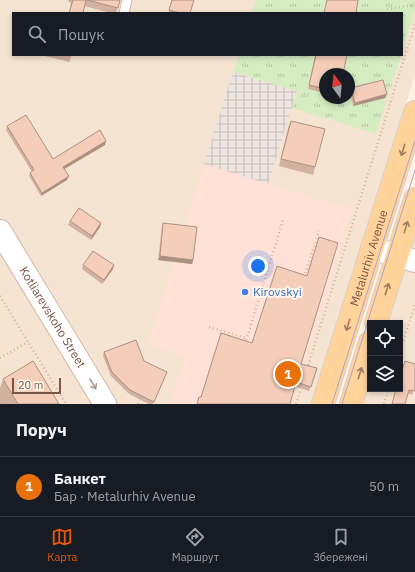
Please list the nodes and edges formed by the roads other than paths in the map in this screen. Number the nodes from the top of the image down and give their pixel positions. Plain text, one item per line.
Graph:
1 (127, 0) edge
2 (124, 12) edge
3 (415, 112) edge
4 (415, 199) edge
5 (0, 231) edge
6 (372, 248) junction
7 (406, 258) edge
8 (377, 320) edge
9 (367, 352) edge
10 (105, 404) edge
11 (323, 404) edge
12 (351, 404) edge

1 - 2 lane
3 -> 6 main road, Metalurhiv Avenue
7 -> 4 main road
5 -> 10 street, Kotliarevskoho Street
6 - 7 street
6 -> 11 main road, Metalurhiv Avenue
8 -> 7 main road
12 -> 9 main road

